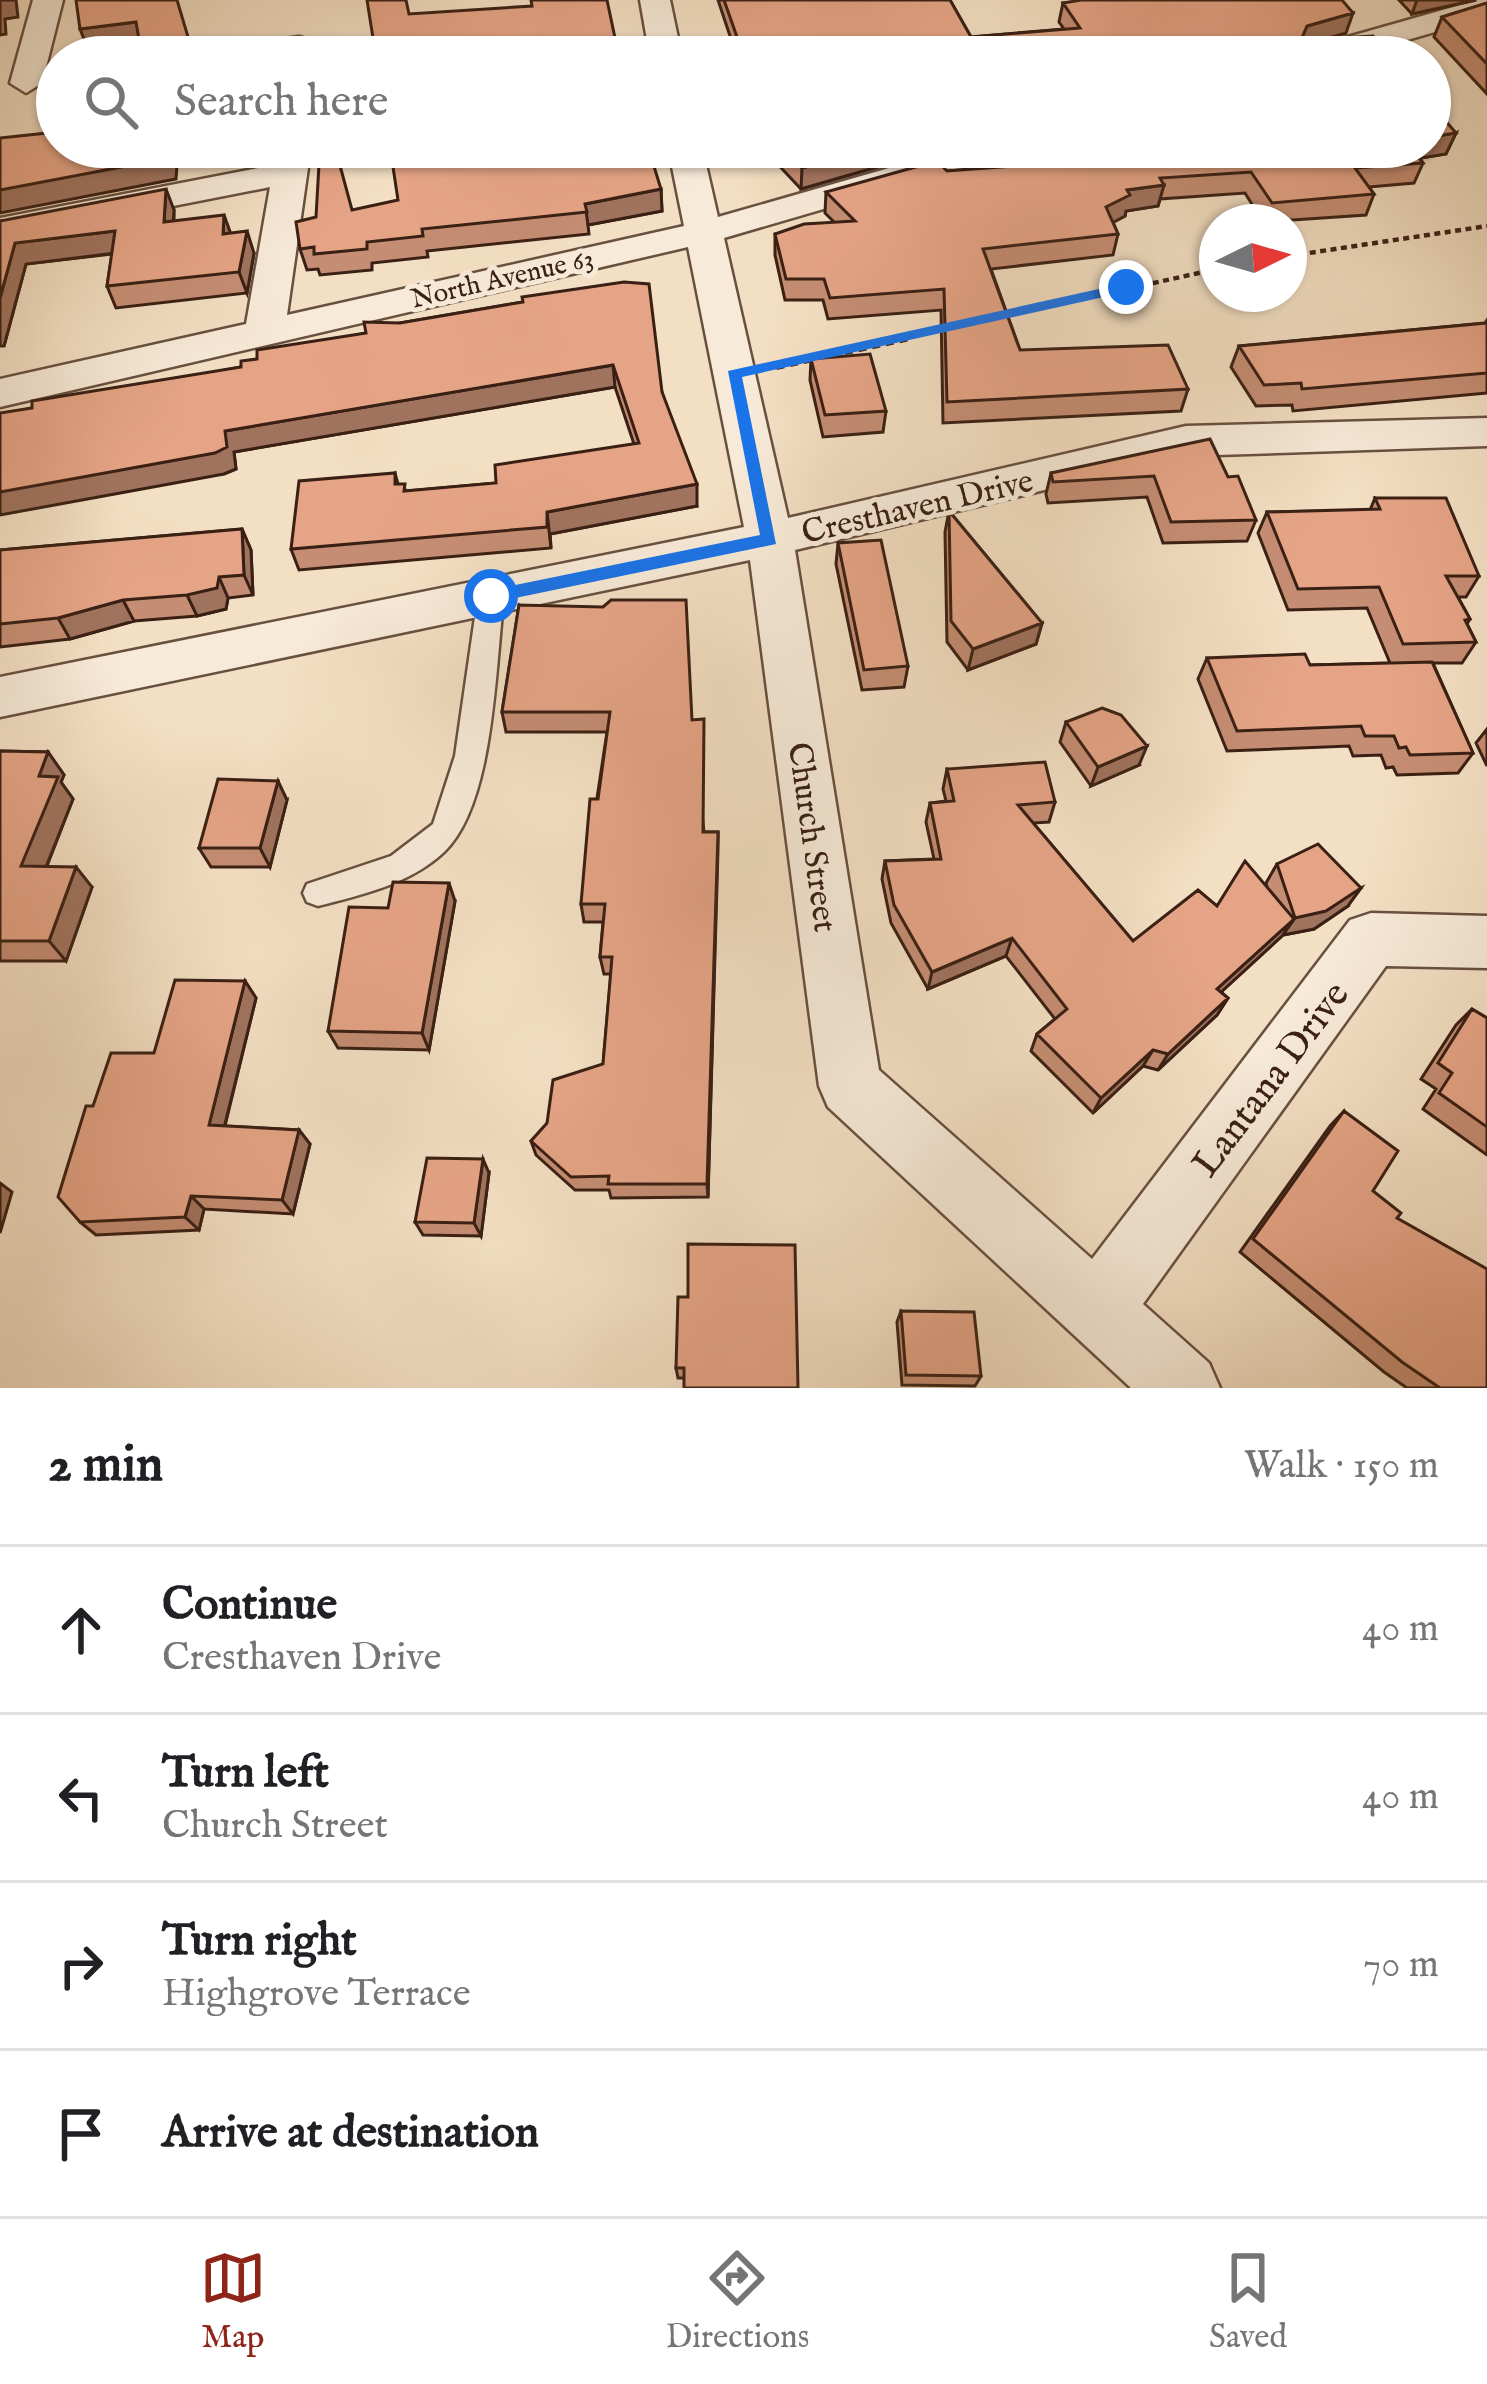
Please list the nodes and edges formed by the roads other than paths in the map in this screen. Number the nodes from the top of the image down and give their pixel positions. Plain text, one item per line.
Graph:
1 (48, 0) edge
2 (655, 0) edge
3 (1487, 7) edge
4 (39, 36) edge
5 (662, 36) edge
6 (1386, 36) edge
7 (36, 50) edge
8 (28, 83) edge
9 (259, 168) edge
10 (292, 168) edge
11 (689, 168) edge
12 (927, 168) edge
13 (0, 229) edge
14 (702, 233) junction
15 (265, 331) junction
16 (0, 393) edge
17 (1487, 432) edge
18 (770, 539) junction
19 (491, 596) junction
20 (0, 697) edge
21 (318, 893) dead end
22 (1487, 942) edge
23 (1097, 1309) junction
24 (1184, 1388) edge

1 - 4 street
2 - 5 street
3 - 6 street
7 - 8 street
9 - 13 street
10 - 15 street
11 - 14 street, Church Street
12 - 14 street, North Avenue 63
14 - 15 street, North Avenue 63
14 - 18 street, Church Street
15 - 16 street, North Avenue 63
17 - 18 street, Cresthaven Drive
18 - 19 street, Cresthaven Drive
18 - 23 street, Church Street
19 - 20 street, Cresthaven Drive
19 - 21 lane
22 - 23 street, Lantana Drive
23 - 24 street, Church Street

